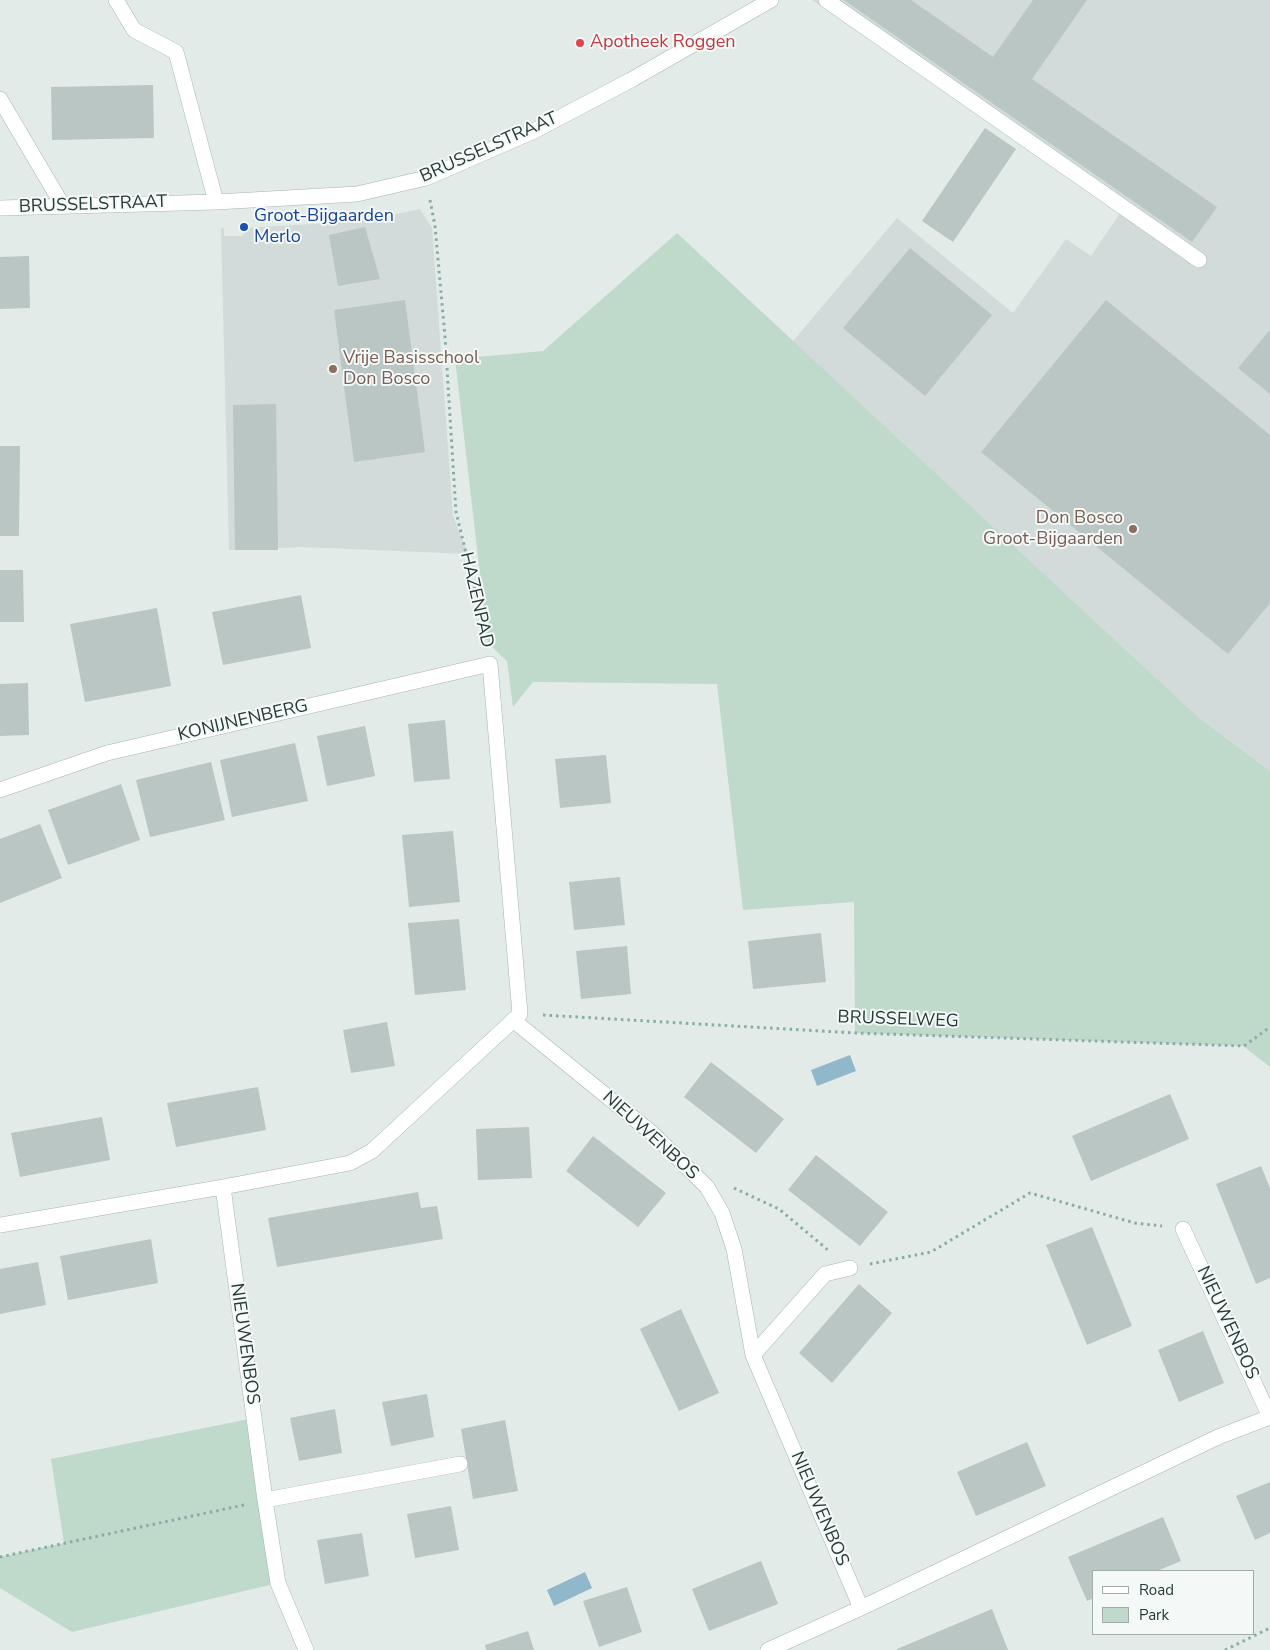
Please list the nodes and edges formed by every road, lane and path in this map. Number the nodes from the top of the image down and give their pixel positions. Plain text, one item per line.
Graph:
1 (116, 0) edge
2 (770, 0) edge
3 (826, 0) edge
4 (0, 99) edge
5 (426, 178) junction
6 (216, 202) junction
7 (63, 206) junction
8 (0, 208) edge
9 (1199, 260) dead end
10 (490, 664) junction
11 (0, 790) edge
12 (517, 1017) junction
13 (1270, 1027) edge
14 (223, 1187) junction
15 (707, 1187) junction
16 (0, 1225) edge
17 (1183, 1229) joint
18 (850, 1268) junction
19 (752, 1355) junction
20 (1270, 1417) edge
21 (460, 1464) dead end
22 (265, 1500) junction
23 (0, 1556) edge
24 (861, 1608) junction
25 (1270, 1628) edge
26 (306, 1650) edge
27 (768, 1650) edge
28 (1225, 1650) edge

1 - 6 street
2 - 5 street, BRUSSELSTRAAT
3 - 9 street
4 - 7 street
5 - 6 street, BRUSSELSTRAAT
5 - 10 path, HAZENPAD
6 - 7 street, BRUSSELSTRAAT
7 - 8 street, BRUSSELSTRAAT
10 - 11 street, KONIJNENBERG
10 - 12 street, HAZENPAD
12 - 13 path, BRUSSELWEG
12 - 14 street
12 - 15 street, NIEUWENBOS
14 - 16 street
14 - 22 street, NIEUWENBOS
15 - 18 path
15 - 19 street, NIEUWENBOS
17 - 18 path
17 - 20 street, NIEUWENBOS
18 - 19 street
19 - 24 street, NIEUWENBOS
20 - 24 street, NIEUWENBOS
21 - 22 street
22 - 23 path
22 - 26 street, NIEUWENBOS
24 - 27 street, NIEUWENBOS
25 - 28 path

